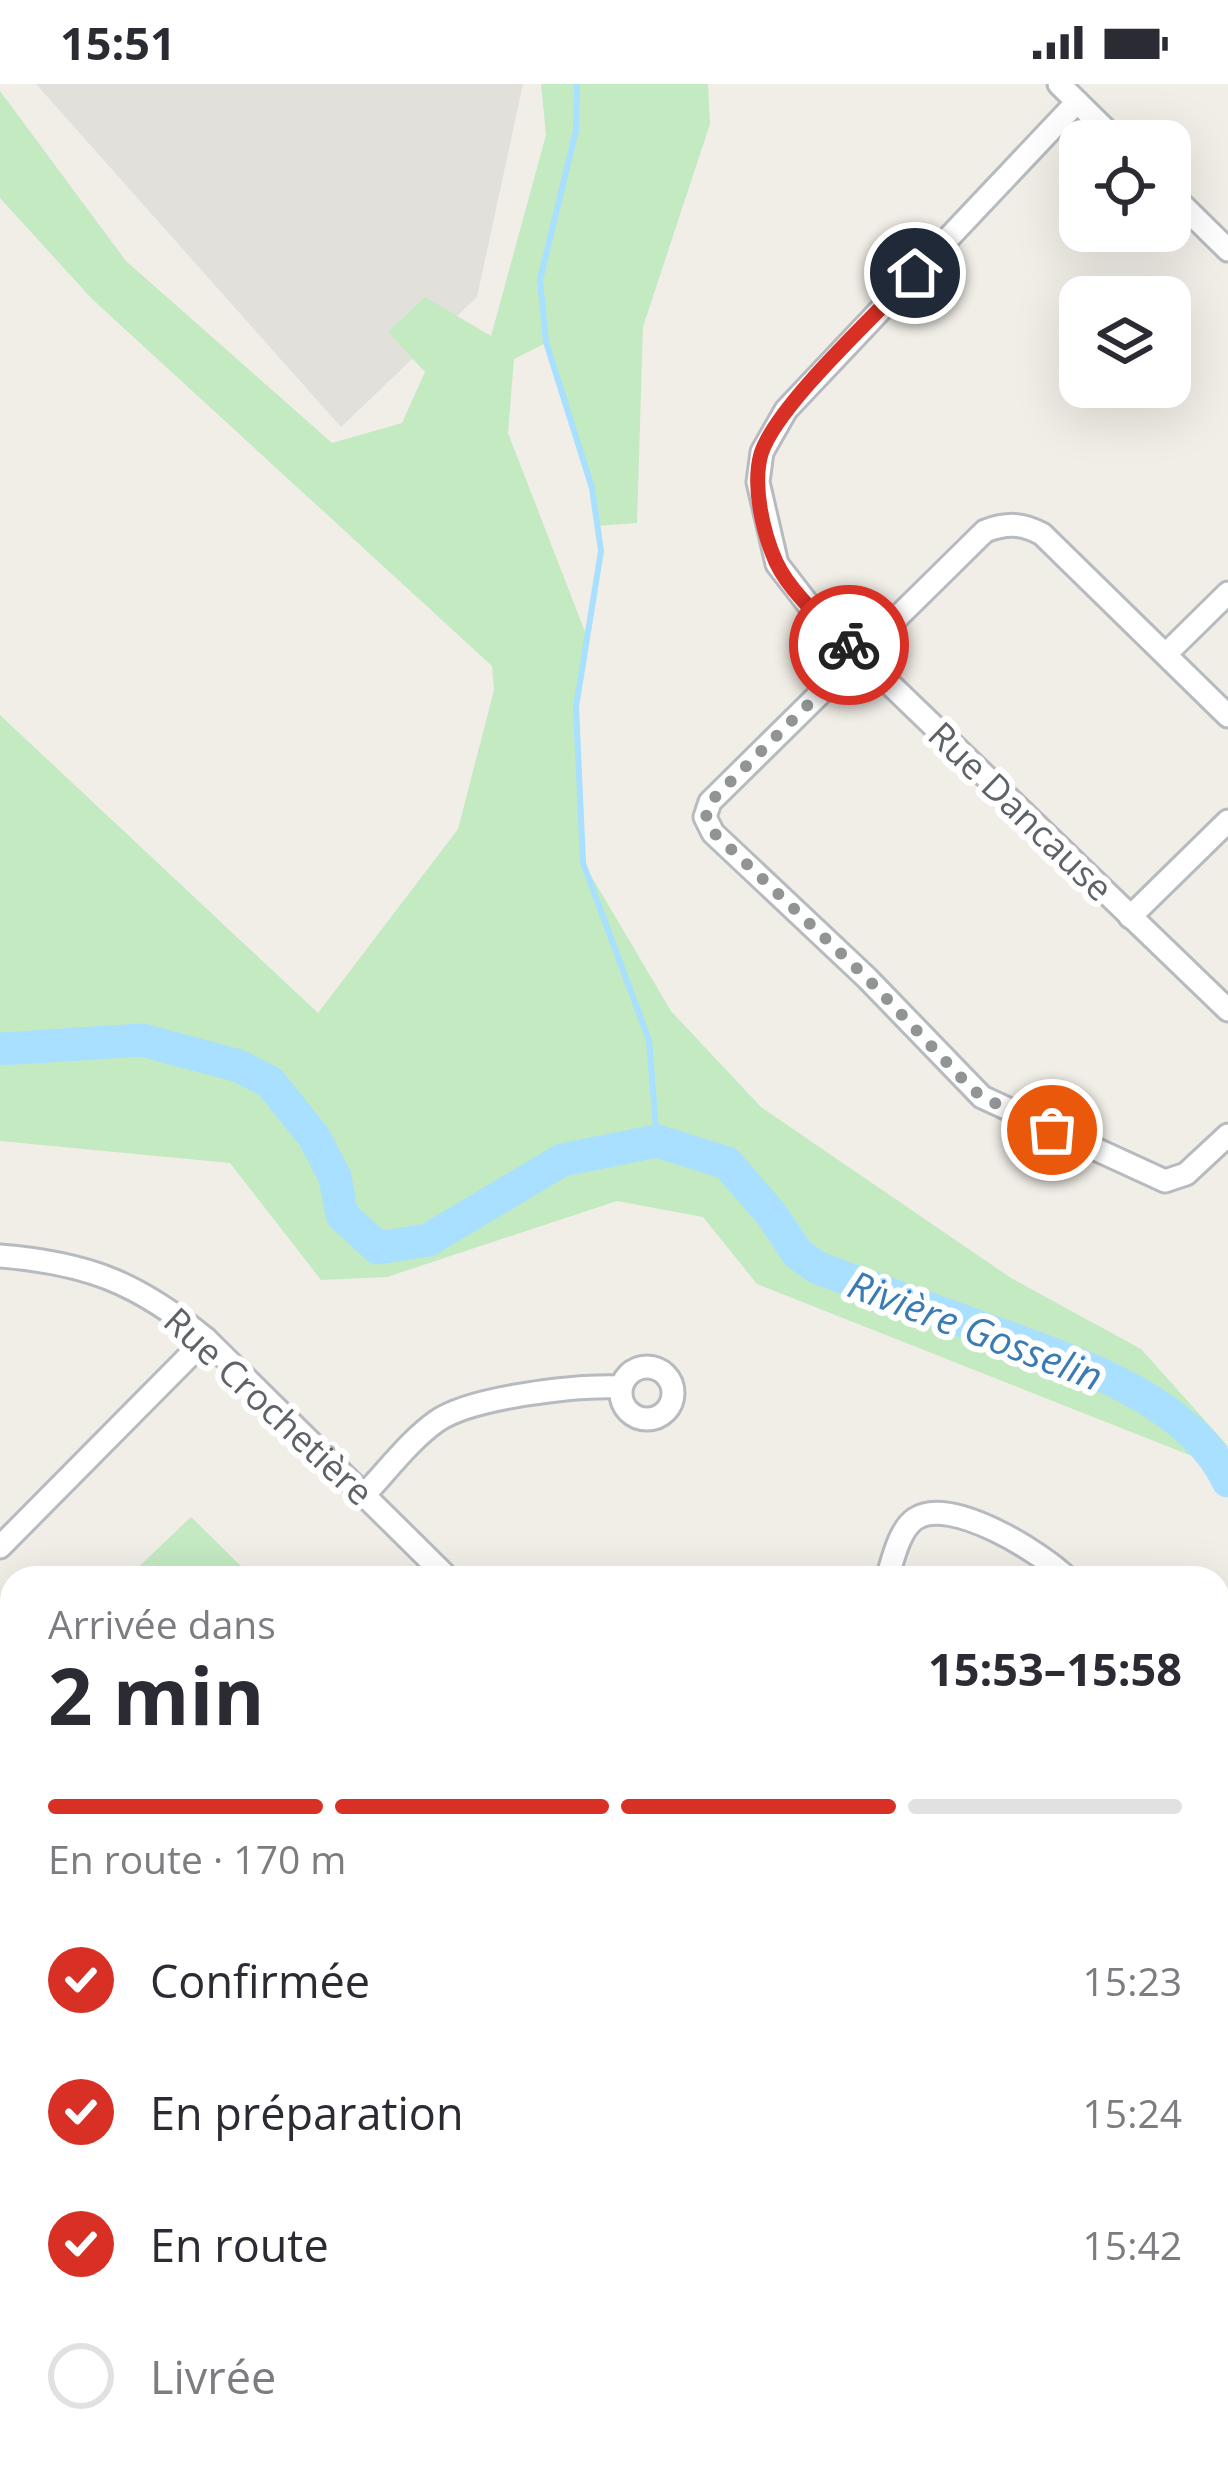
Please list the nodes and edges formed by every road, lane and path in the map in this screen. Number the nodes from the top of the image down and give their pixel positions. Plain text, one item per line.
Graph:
1 (1072, 91) edge
2 (1098, 120) edge
3 (1191, 213) edge
4 (1226, 244) edge
5 (1228, 593) edge
6 (859, 654) junction
7 (1166, 654) junction
8 (1228, 716) edge
9 (1228, 821) edge
10 (1130, 917) junction
11 (1228, 1010) edge
12 (1228, 1135) edge
13 (0, 1256) edge
14 (206, 1339) junction
15 (621, 1387) dead end
16 (364, 1495) junction
17 (0, 1547) edge
18 (436, 1566) edge
19 (891, 1566) edge
20 (1053, 1566) edge

1 - 2 street
1 - 6 street, Rue Dancause
3 - 4 street
5 - 7 street
6 - 7 street
6 - 10 street, Rue Dancause
6 - 12 street
7 - 8 street
9 - 10 street
10 - 11 street, Rue Dancause
13 - 14 street, Rue Crochetière
14 - 16 street, Rue Crochetière
14 - 17 street
15 - 16 street
16 - 18 street, Rue Crochetière
19 - 20 street

